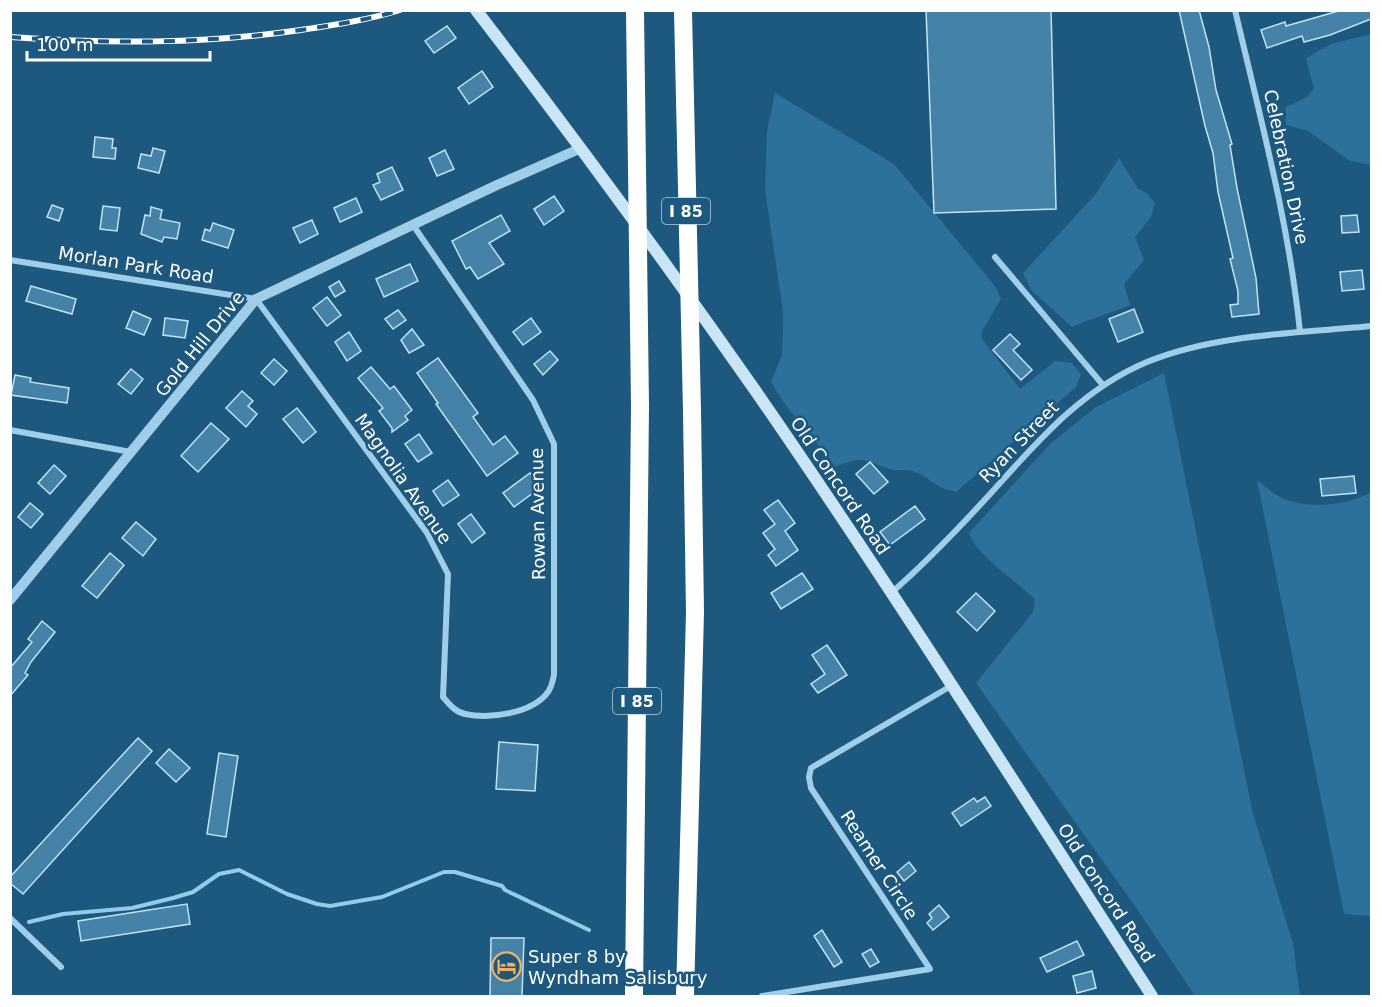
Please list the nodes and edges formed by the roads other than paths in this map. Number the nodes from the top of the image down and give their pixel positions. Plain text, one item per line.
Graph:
1 (476, 10) edge
2 (635, 10) edge
3 (683, 10) edge
4 (1235, 10) edge
5 (579, 149) junction
6 (412, 225) junction
7 (995, 256) dead end
8 (10, 260) edge
9 (256, 299) junction
10 (1371, 326) edge
11 (1300, 332) junction
12 (1103, 385) junction
13 (10, 430) edge
14 (133, 452) junction
15 (891, 593) junction
16 (10, 600) edge
17 (951, 686) junction
18 (446, 700) joint
19 (10, 918) edge
20 (61, 967) dead end
21 (634, 996) edge
22 (685, 996) edge
23 (762, 996) edge
24 (1152, 996) edge

1 - 5 main road, Old Concord Road
2 - 21 highway, I 85, bridge
3 - 22 highway, I 85, bridge
4 - 11 street, Celebration Drive
5 - 6 street, Gold Hill Drive
5 - 15 main road, Old Concord Road
6 - 9 street, Gold Hill Drive
6 - 18 street, Rowan Avenue
7 - 12 street
8 - 9 street, Morlan Park Road
9 - 14 street, Gold Hill Drive
9 - 18 street, Magnolia Avenue
10 - 11 street, Ryan Street
11 - 12 street, Ryan Street
12 - 15 street, Ryan Street
13 - 14 street
14 - 16 street, Gold Hill Drive
15 - 17 main road, Old Concord Road
17 - 23 street, Reamer Circle
17 - 24 main road, Old Concord Road
19 - 20 street

